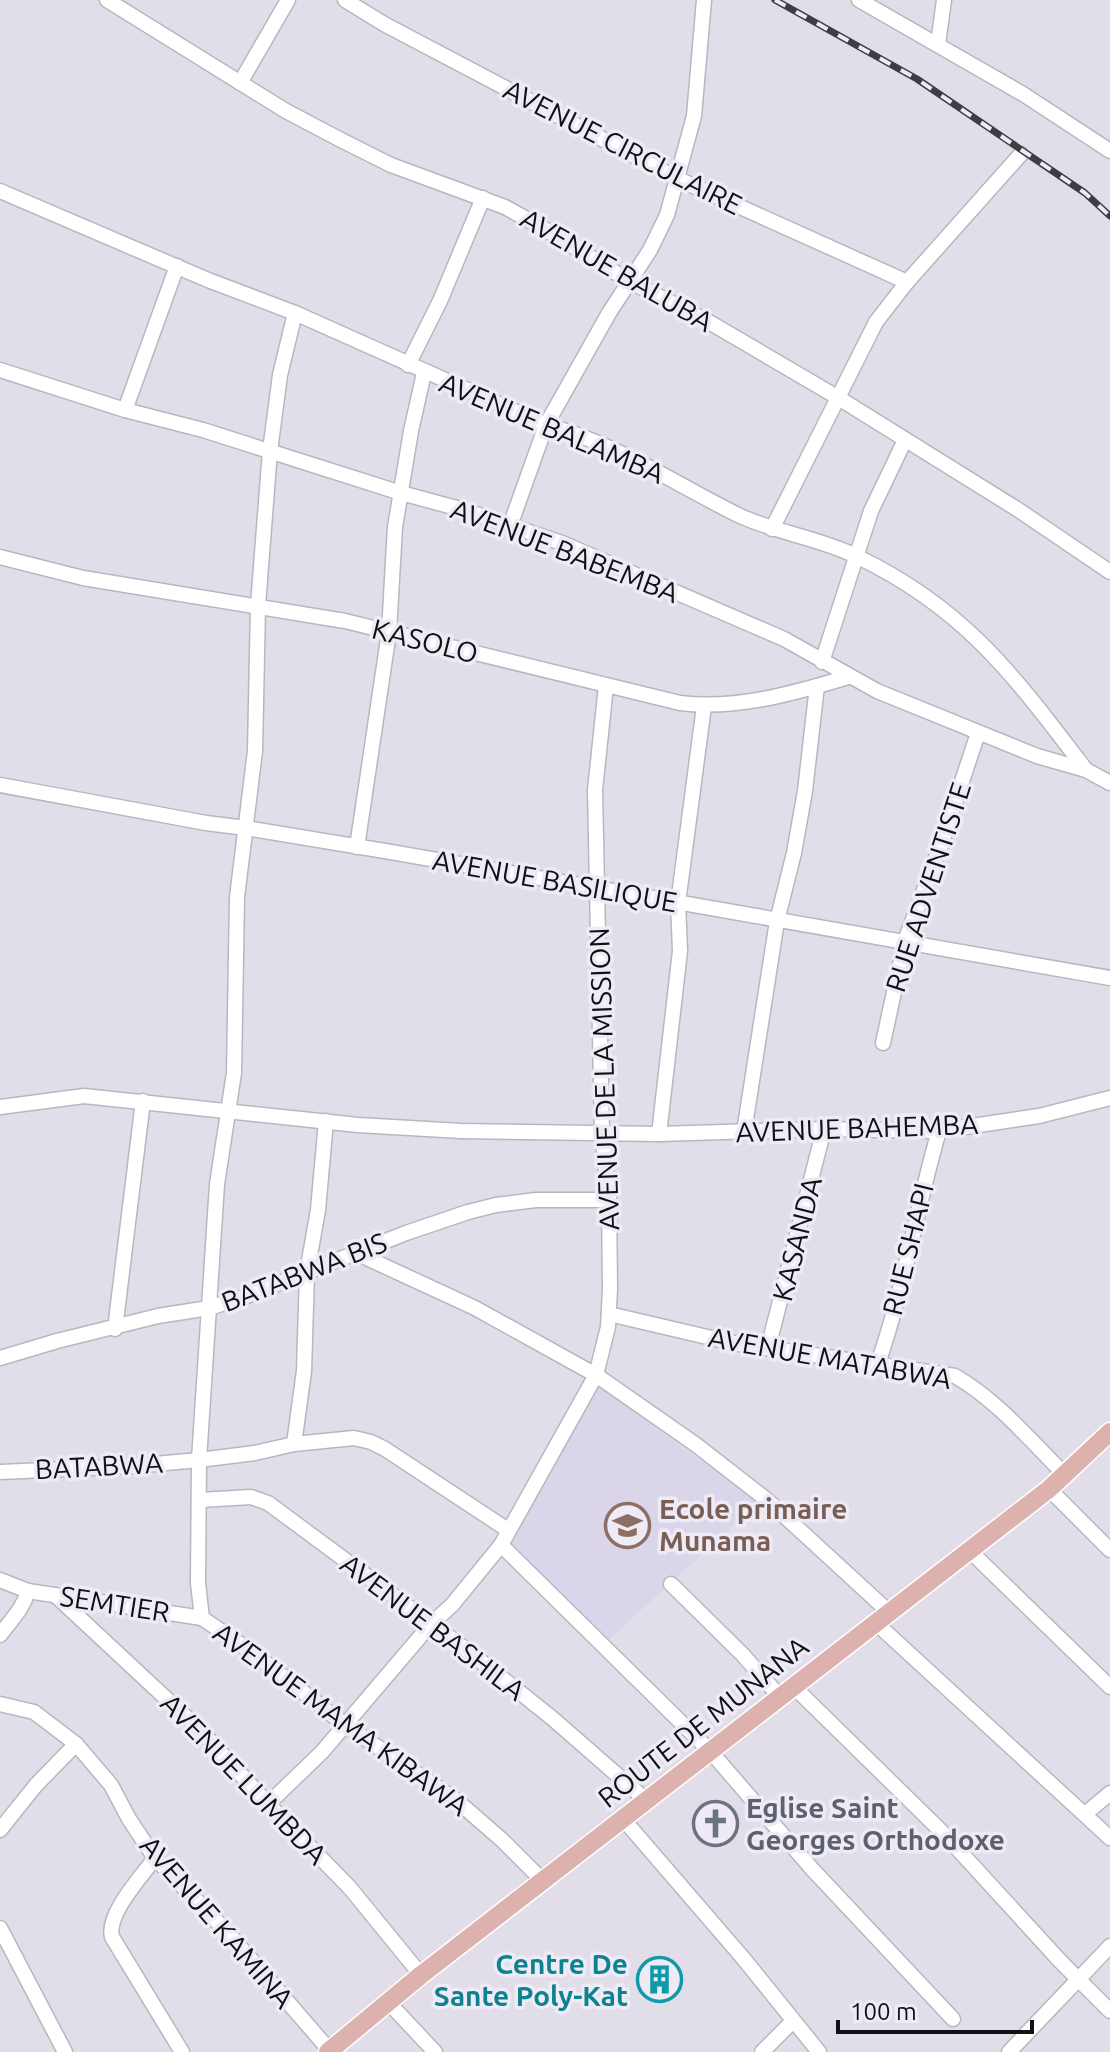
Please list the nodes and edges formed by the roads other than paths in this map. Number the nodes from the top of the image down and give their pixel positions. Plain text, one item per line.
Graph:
1 (107, 0) edge
2 (288, 0) edge
3 (345, 0) edge
4 (704, 0) edge
5 (859, 0) edge
6 (944, 0) edge
7 (938, 44) junction
8 (240, 83) junction
9 (1110, 151) edge
10 (1021, 154) dead end
11 (678, 179) junction
12 (0, 191) edge
13 (483, 198) junction
14 (177, 266) junction
15 (629, 281) junction
16 (907, 282) junction
17 (295, 313) junction
18 (408, 365) junction
19 (0, 370) edge
20 (424, 373) junction
21 (837, 397) junction
22 (125, 410) junction
23 (546, 425) junction
24 (905, 440) junction
25 (270, 451) junction
26 (401, 493) junction
27 (510, 526) junction
28 (772, 529) junction
29 (856, 556) junction
30 (0, 557) edge
31 (1110, 572) edge
32 (258, 605) junction
33 (389, 632) junction
34 (822, 662) junction
35 (848, 677) junction
36 (606, 686) junction
37 (817, 686) junction
38 (704, 706) junction
39 (978, 733) junction
40 (1086, 770) junction
41 (1110, 783) edge
42 (0, 785) edge
43 (246, 828) junction
44 (357, 847) junction
45 (596, 889) junction
46 (678, 903) junction
47 (777, 921) junction
48 (905, 941) junction
49 (1110, 978) edge
50 (883, 1043) dead end
51 (1110, 1098) edge
52 (143, 1101) junction
53 (0, 1107) edge
54 (229, 1113) junction
55 (326, 1121) junction
56 (824, 1129) junction
57 (939, 1131) junction
58 (602, 1132) junction
59 (744, 1132) junction
60 (659, 1134) junction
61 (609, 1200) junction
62 (356, 1253) junction
63 (307, 1272) junction
64 (209, 1308) junction
65 (609, 1314) junction
66 (115, 1329) junction
67 (768, 1348) junction
68 (0, 1358) edge
69 (877, 1366) junction
70 (596, 1375) junction
71 (1110, 1432) edge
72 (294, 1444) junction
73 (199, 1460) junction
74 (0, 1472) edge
75 (1065, 1475) junction
76 (1049, 1489) junction
77 (200, 1500) junction
78 (508, 1530) junction
79 (501, 1545) junction
80 (1110, 1550) edge
81 (970, 1551) junction
82 (0, 1580) edge
83 (671, 1584) dead end
84 (28, 1591) junction
85 (55, 1595) junction
86 (202, 1618) junction
87 (883, 1618) junction
88 (430, 1625) junction
89 (0, 1635) edge
90 (1110, 1687) edge
91 (786, 1691) junction
92 (0, 1704) edge
93 (345, 1725) junction
94 (76, 1744) junction
95 (711, 1752) junction
96 (1110, 1793) edge
97 (647, 1801) junction
98 (268, 1804) junction
99 (1085, 1814) junction
100 (624, 1820) junction
101 (0, 1830) edge
102 (1110, 1838) edge
103 (155, 1858) junction
104 (542, 1880) junction
105 (0, 1928) edge
106 (1110, 1946) edge
107 (421, 1975) junction
108 (1079, 1979) junction
109 (388, 2002) junction
110 (1110, 2011) edge
111 (953, 2019) dead end
112 (793, 2021) junction
113 (1019, 2048) edge
114 (65, 2052) edge
115 (182, 2052) edge
116 (329, 2052) edge
117 (435, 2052) edge
118 (762, 2052) edge
119 (819, 2052) edge

1 - 8 street, AVENUE BALUBA
2 - 8 street
3 - 11 street, AVENUE CIRCULAIRE
4 - 11 street
5 - 7 street
6 - 7 street
7 - 9 street
8 - 13 street, AVENUE BALUBA
10 - 16 street
11 - 15 street
11 - 16 street, AVENUE CIRCULAIRE
12 - 14 street, AVENUE BALAMBA
13 - 15 street, AVENUE BALUBA
13 - 18 street
14 - 17 street, AVENUE BALAMBA
14 - 22 street
15 - 21 street, AVENUE BALUBA
15 - 23 street
16 - 21 street
17 - 18 street, AVENUE BALAMBA
17 - 25 street, AVENUE MAMA KIBAWA
18 - 20 street, AVENUE BALAMBA
19 - 22 street, AVENUE BABEMBA
20 - 23 street, AVENUE BALAMBA
20 - 26 street
21 - 24 street, AVENUE BALUBA
21 - 28 street
22 - 25 street, AVENUE BABEMBA
23 - 27 street
23 - 28 street, AVENUE BALAMBA
24 - 29 street
24 - 31 street, AVENUE BALUBA
25 - 26 street, AVENUE BABEMBA
25 - 32 street, AVENUE MAMA KIBAWA
26 - 27 street, AVENUE BABEMBA
26 - 33 street
27 - 34 street, AVENUE BABEMBA
28 - 29 street, AVENUE BALAMBA
29 - 34 street
29 - 40 street, AVENUE BALAMBA
30 - 32 street, KASOLO
32 - 33 street, KASOLO
32 - 43 street, AVENUE MAMA KIBAWA
33 - 36 street, KASOLO
33 - 44 street
34 - 35 street, AVENUE BABEMBA
35 - 37 street, KASOLO
35 - 39 street, AVENUE BABEMBA
36 - 38 street, KASOLO
36 - 45 street, AVENUE DE LA MISSION
37 - 38 street, KASOLO
37 - 47 street
38 - 46 street
39 - 40 street, AVENUE BABEMBA
39 - 48 street, RUE ADVENTISTE
40 - 41 street, AVENUE BABEMBA
42 - 43 street, AVENUE BASILIQUE
43 - 44 street, AVENUE BASILIQUE
43 - 54 street, AVENUE MAMA KIBAWA
44 - 45 street, AVENUE BASILIQUE
45 - 46 street, AVENUE BASILIQUE
45 - 58 street, AVENUE DE LA MISSION
46 - 47 street, AVENUE BASILIQUE
46 - 60 street
47 - 48 street, AVENUE BASILIQUE
47 - 59 street
48 - 49 street, AVENUE BASILIQUE
48 - 50 street, RUE ADVENTISTE
51 - 57 street, AVENUE BAHEMBA
52 - 53 street, AVENUE BAHEMBA
52 - 54 street, AVENUE BAHEMBA
52 - 66 street
54 - 55 street, AVENUE BAHEMBA
54 - 64 street, AVENUE MAMA KIBAWA
55 - 58 street, AVENUE BAHEMBA
55 - 63 street
56 - 57 street, AVENUE BAHEMBA
56 - 59 street, AVENUE BAHEMBA
56 - 67 street, KASANDA
57 - 69 street, RUE SHAPI
58 - 60 street, AVENUE BAHEMBA
58 - 61 street, AVENUE DE LA MISSION
59 - 60 street, AVENUE BAHEMBA
61 - 62 street, BATABWA BIS
61 - 65 street, AVENUE DE LA MISSION
62 - 63 street, BATABWA BIS
62 - 70 street
63 - 64 street, BATABWA BIS
63 - 72 street
64 - 66 street, BATABWA BIS
64 - 73 street, AVENUE MAMA KIBAWA
65 - 67 street, AVENUE MATABWA
65 - 70 street, AVENUE DE LA MISSION
66 - 68 street, BATABWA BIS
67 - 69 street, AVENUE MATABWA
69 - 75 street, AVENUE MATABWA
70 - 78 street, AVENUE DE LA MISSION
70 - 87 street
71 - 75 main road, ROUTE DE MUNANA
72 - 73 street, BATABWA
72 - 78 street, BATABWA
73 - 74 street, BATABWA
73 - 77 street, AVENUE MAMA KIBAWA
75 - 76 main road, ROUTE DE MUNANA
76 - 80 street
76 - 81 main road, ROUTE DE MUNANA
77 - 86 street, AVENUE MAMA KIBAWA
77 - 88 street, AVENUE BASHILA
78 - 79 street
79 - 88 street
79 - 95 street
81 - 87 main road, ROUTE DE MUNANA
81 - 90 street
82 - 84 street, SEMTIER
83 - 91 street
84 - 85 street, SEMTIER
84 - 89 street, SEMTIER
85 - 86 street, SEMTIER
85 - 98 street, AVENUE LUMBDA
86 - 93 street, AVENUE MAMA KIBAWA
87 - 91 main road, ROUTE DE MUNANA
87 - 99 street
88 - 93 street
88 - 97 street, AVENUE BASHILA
91 - 95 main road, ROUTE DE MUNANA
91 - 108 street
92 - 94 street, AVENUE KAMINA
93 - 98 street
93 - 104 street, AVENUE MAMA KIBAWA
94 - 101 street
94 - 103 street, AVENUE KAMINA
95 - 97 main road, ROUTE DE MUNANA
95 - 111 street
96 - 99 street
97 - 100 main road, ROUTE DE MUNANA
98 - 107 street, AVENUE LUMBDA
99 - 102 street
100 - 104 main road, ROUTE DE MUNANA
100 - 112 street
103 - 115 street
103 - 116 street, AVENUE KAMINA
104 - 107 main road, ROUTE DE MUNANA
105 - 114 street
106 - 108 street
107 - 109 main road, ROUTE DE MUNANA
108 - 110 street
108 - 113 street
109 - 116 main road, ROUTE DE MUNANA
109 - 117 street
112 - 118 street
112 - 119 street

